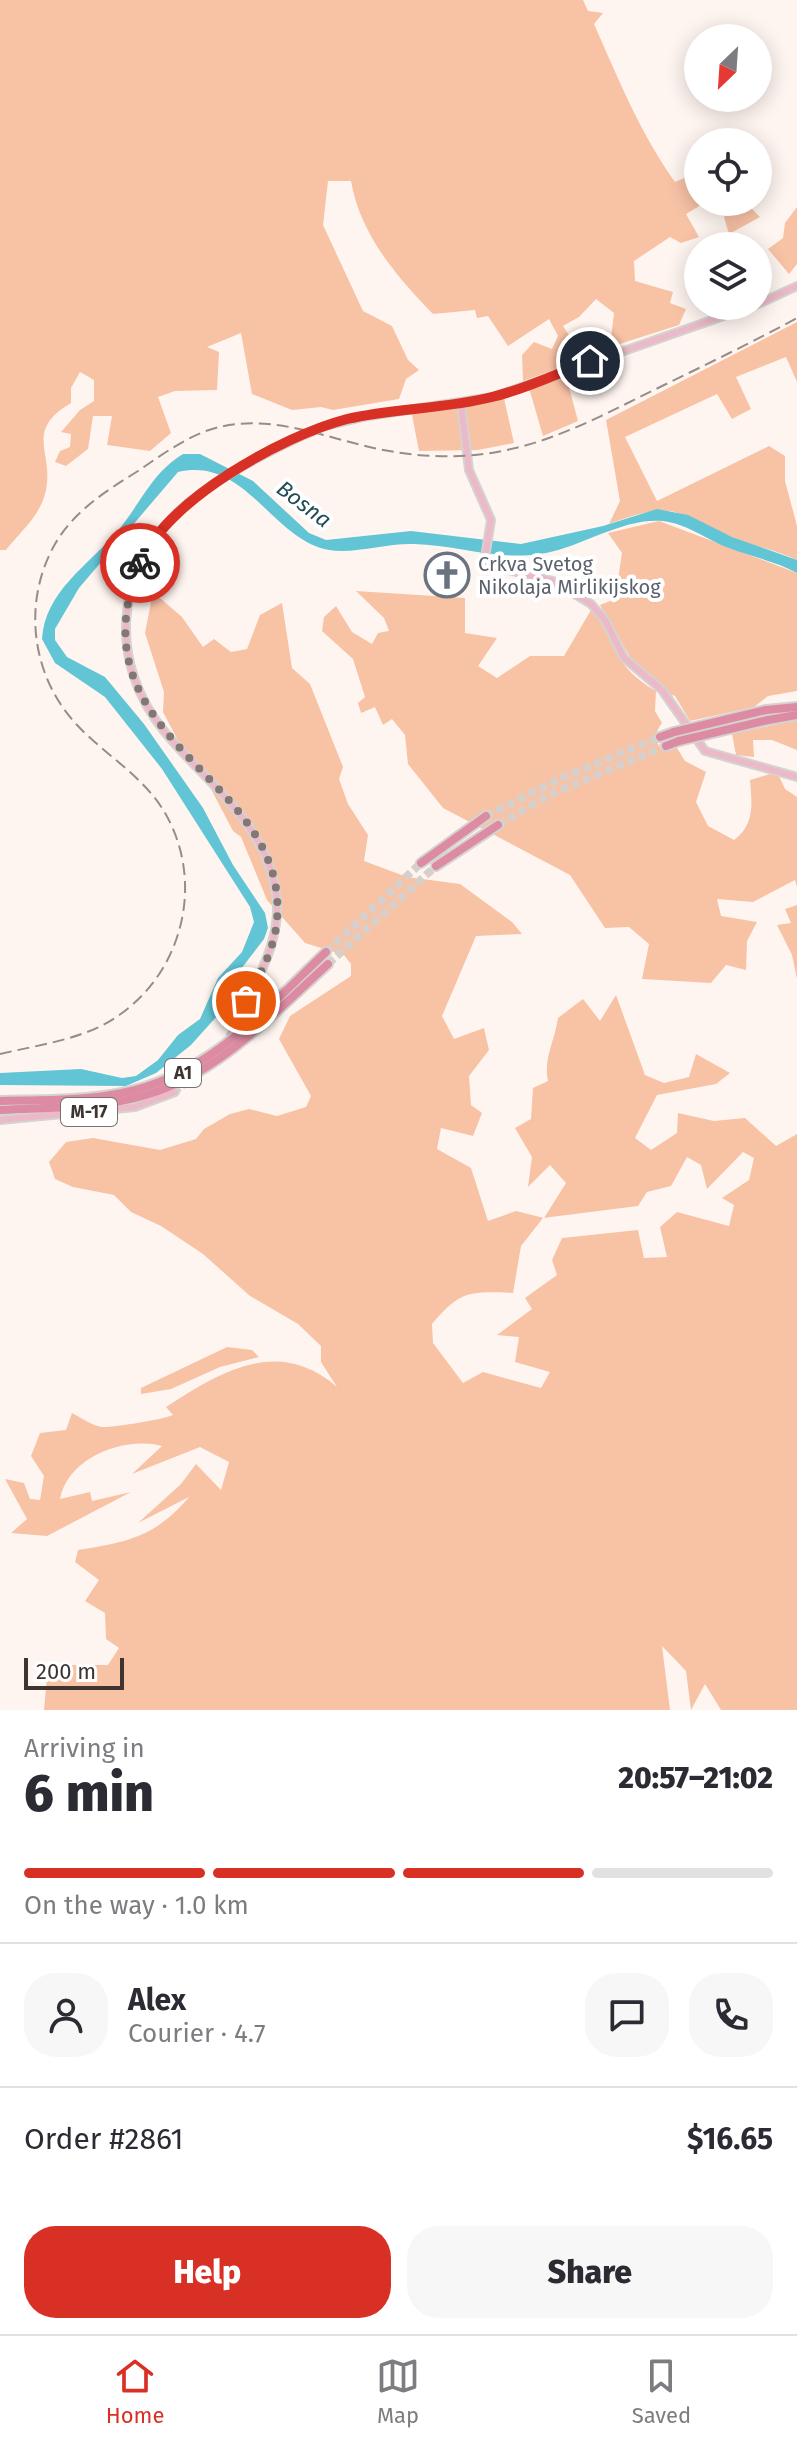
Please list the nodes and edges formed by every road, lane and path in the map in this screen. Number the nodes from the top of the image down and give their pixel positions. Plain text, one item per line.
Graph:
1 (797, 286) edge
2 (772, 298) edge
3 (712, 320) edge
4 (461, 404) junction
5 (797, 707) edge
6 (767, 715) junction
7 (797, 715) edge
8 (677, 736) junction
9 (660, 737) tunnel mouth
10 (666, 746) tunnel mouth
11 (797, 777) edge
12 (486, 816) tunnel mouth
13 (498, 825) tunnel mouth
14 (421, 863) tunnel mouth
15 (436, 866) tunnel mouth
16 (326, 952) tunnel mouth
17 (328, 964) tunnel mouth
18 (236, 1024) tunnel mouth
19 (175, 1092) tunnel mouth
20 (0, 1101) edge
21 (0, 1110) edge
22 (0, 1120) edge

1 - 2 main road
3 - 4 main road
4 - 11 main road
4 - 18 main road, bridge
5 - 6 highway
6 - 7 highway
6 - 8 highway, bridge
8 - 9 highway
8 - 10 highway
12 - 14 highway
13 - 15 highway
16 - 20 highway, A1
17 - 21 highway, A1
19 - 22 main road, M-17

